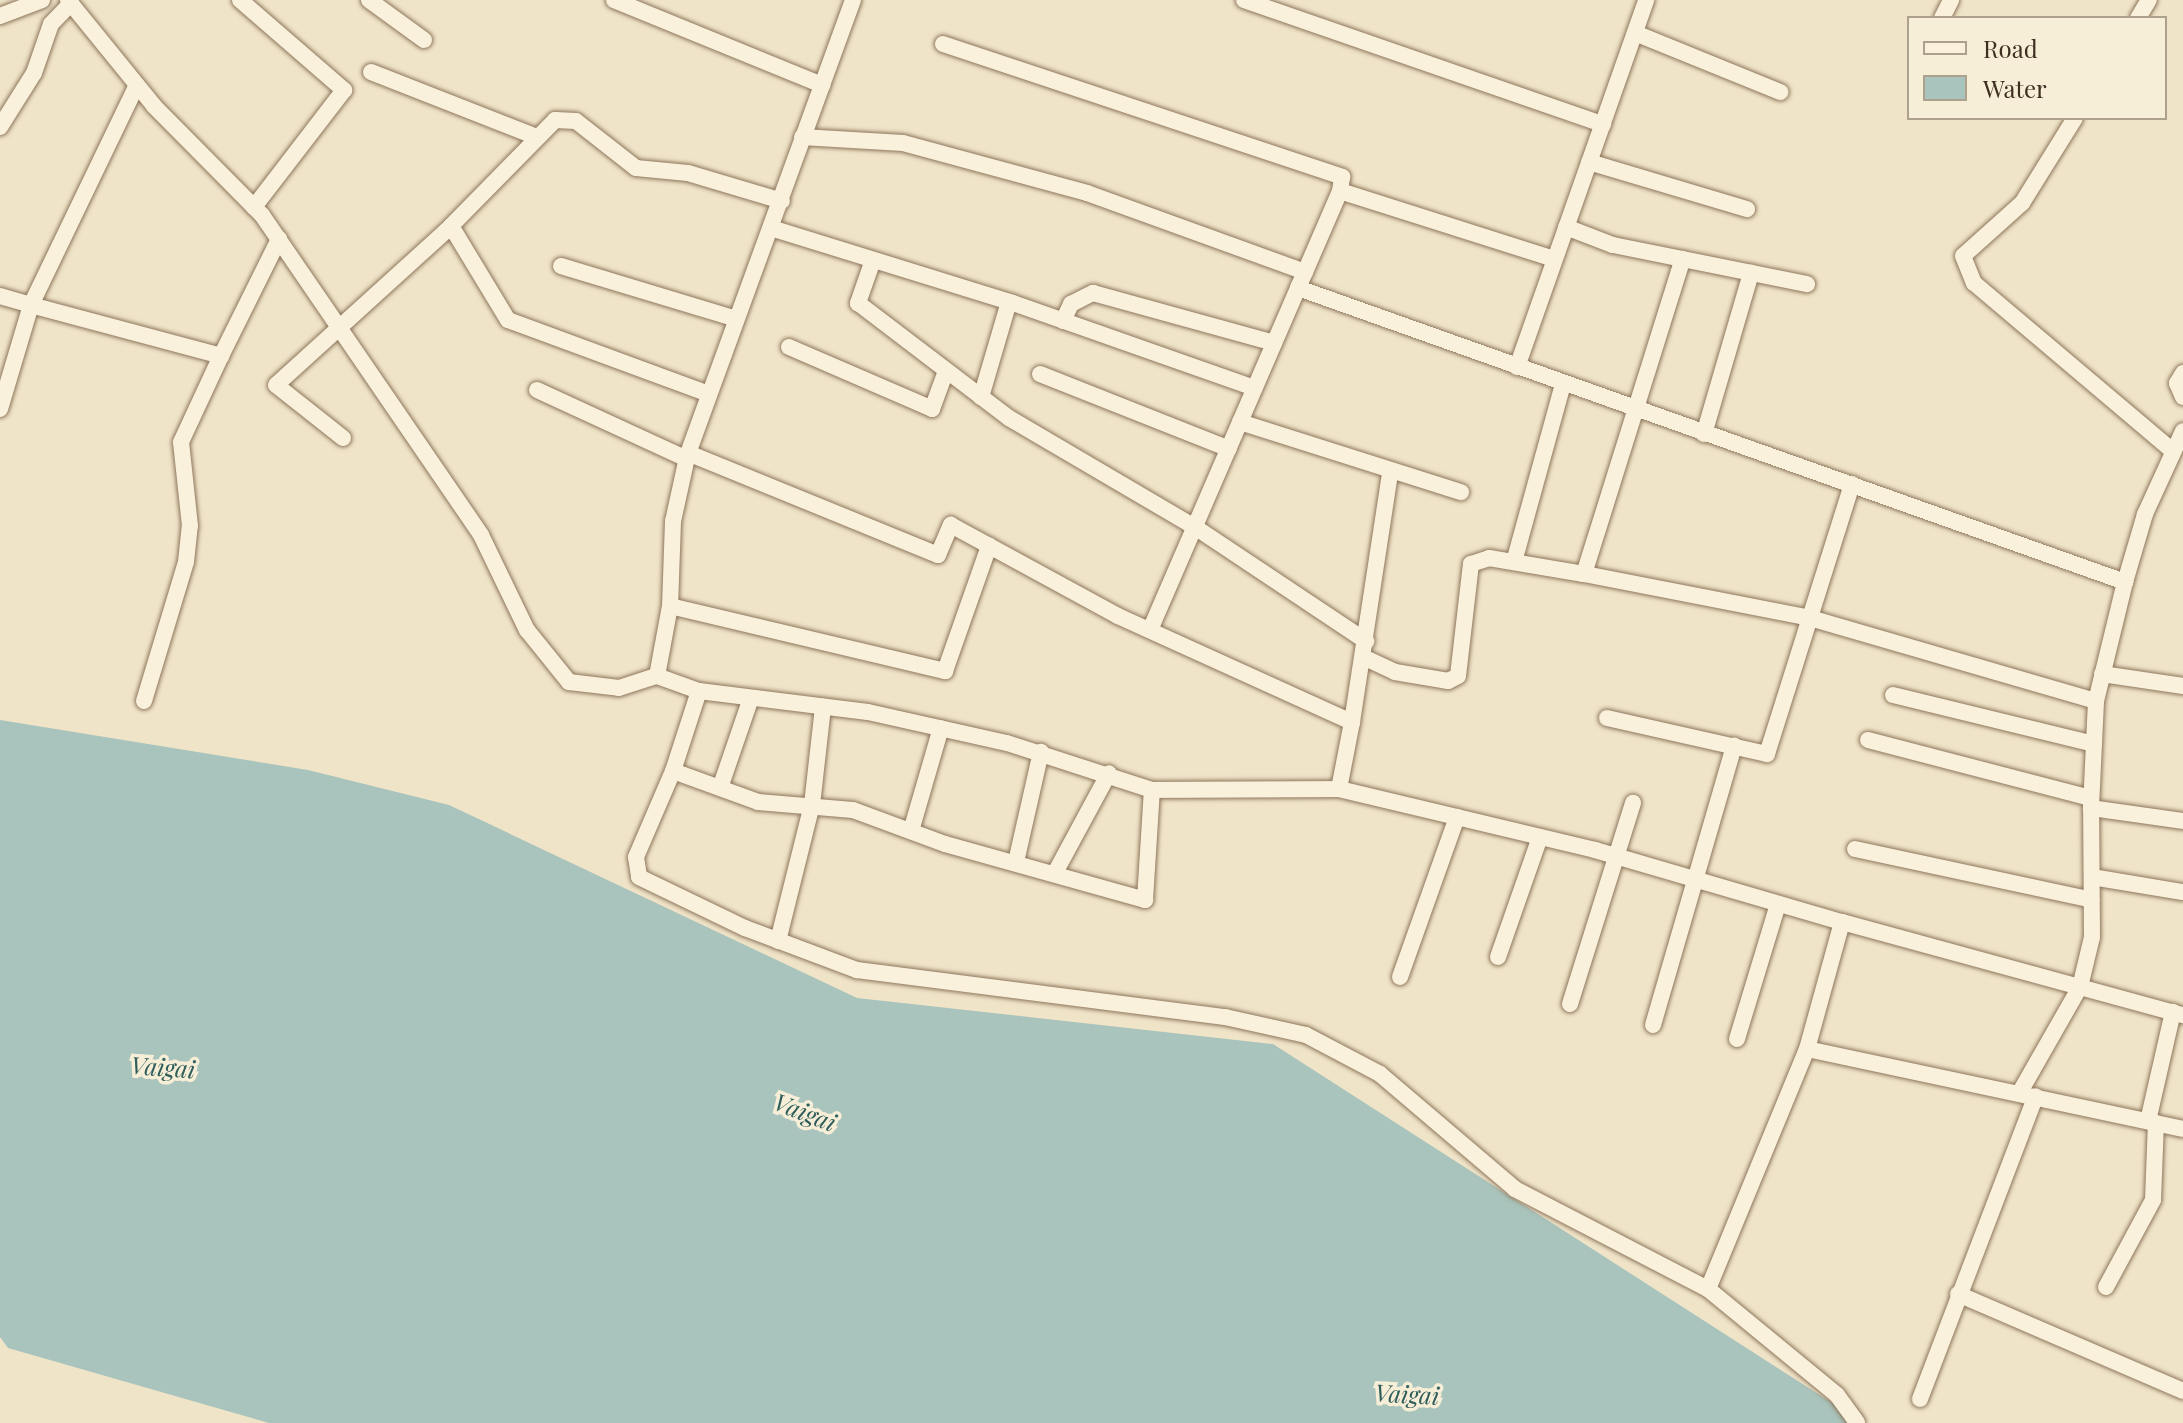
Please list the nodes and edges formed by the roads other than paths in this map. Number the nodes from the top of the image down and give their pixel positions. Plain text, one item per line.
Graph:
1 (42, 0) edge
2 (240, 0) edge
3 (369, 0) edge
4 (614, 0) edge
5 (1244, 0) edge
6 (1646, 0) edge
7 (849, 1) edge
8 (70, 2) edge
9 (0, 16) edge
10 (1635, 33) junction
11 (424, 40) dead end
12 (943, 44) dead end
13 (371, 72) dead end
14 (137, 85) junction
15 (822, 85) junction
16 (1780, 92) dead end
17 (2074, 120) edge
18 (1603, 124) junction
19 (0, 127) edge
20 (537, 137) junction
21 (802, 137) junction
22 (1589, 162) junction
23 (1340, 191) junction
24 (782, 201) junction
25 (254, 207) junction
26 (1747, 209) dead end
27 (451, 226) junction
28 (1566, 227) junction
29 (771, 228) junction
30 (279, 239) junction
31 (1555, 259) junction
32 (1683, 259) junction
33 (873, 260) junction
34 (561, 266) dead end
35 (1751, 273) junction
36 (1301, 280) junction
37 (1807, 284) dead end
38 (0, 296) edge
39 (1009, 302) junction
40 (31, 305) junction
41 (736, 319) junction
42 (1063, 321) junction
43 (340, 326) junction
44 (1274, 343) junction
45 (789, 347) dead end
46 (221, 356) junction
47 (1517, 367) junction
48 (946, 371) junction
49 (2183, 373) edge
50 (1040, 374) dead end
51 (1563, 384) junction
52 (1255, 388) junction
53 (537, 390) dead end
54 (709, 394) junction
55 (981, 397) junction
56 (2183, 397) edge
57 (1632, 408) junction
58 (0, 409) edge
59 (1240, 422) junction
60 (2183, 431) edge
61 (1704, 434) junction
62 (343, 438) dead end
63 (1229, 449) junction
64 (2173, 451) junction
65 (688, 456) junction
66 (1390, 473) junction
67 (1852, 484) junction
68 (1461, 492) dead end
69 (1195, 527) junction
70 (989, 546) junction
71 (1514, 562) junction
72 (1584, 574) junction
73 (2125, 582) junction
74 (670, 606) junction
75 (1810, 618) junction
76 (1150, 630) junction
77 (1364, 649) junction
78 (2102, 674) junction
79 (657, 676) junction
80 (2183, 686) edge
81 (699, 691) junction
82 (1893, 695) dead end
83 (751, 698) junction
84 (144, 701) dead end
85 (2096, 701) junction
86 (823, 707) junction
87 (1607, 718) dead end
88 (1352, 722) junction
89 (941, 728) junction
90 (1868, 740) dead end
91 (2094, 744) junction
92 (1734, 746) junction
93 (1041, 752) junction
94 (673, 771) junction
95 (1109, 773) junction
96 (720, 788) junction
97 (1339, 789) junction
98 (1152, 790) junction
99 (1633, 803) dead end
100 (2091, 803) junction
101 (812, 805) junction
102 (1457, 817) junction
103 (2183, 821) edge
104 (911, 831) junction
105 (1540, 837) junction
106 (1855, 849) dead end
107 (1616, 857) junction
108 (1016, 862) junction
109 (1056, 871) junction
110 (2092, 877) junction
111 (1696, 880) junction
112 (2183, 892) edge
113 (2092, 900) junction
114 (1778, 904) junction
115 (1842, 922) junction
116 (778, 941) junction
117 (1498, 957) dead end
118 (1400, 977) dead end
119 (2080, 987) junction
120 (1570, 1004) dead end
121 (2178, 1014) edge
122 (1653, 1025) dead end
123 (1737, 1039) dead end
124 (1807, 1049) junction
125 (2028, 1094) junction
126 (2152, 1122) junction
127 (2183, 1129) edge
128 (2106, 1287) dead end
129 (1708, 1289) junction
130 (1958, 1294) junction
131 (2183, 1391) edge
132 (1920, 1399) dead end
133 (1857, 1423) edge

1 - 9 street
2 - 25 street
3 - 11 street
4 - 15 street
5 - 18 street
6 - 10 street
7 - 15 street
8 - 14 street
8 - 19 street
10 - 16 street
10 - 18 street
12 - 23 street
13 - 20 street
14 - 25 street
14 - 40 street
15 - 21 street
17 - 64 street
18 - 22 street
20 - 24 street
20 - 27 street
21 - 24 street
21 - 36 street
22 - 26 street
22 - 28 street
23 - 31 street
23 - 36 street
24 - 29 street
25 - 30 street
27 - 43 street
27 - 54 street
28 - 31 street
28 - 32 street
29 - 33 street
29 - 41 street
30 - 43 street
30 - 46 street
31 - 47 street
32 - 35 street
32 - 57 street
33 - 39 street
33 - 48 street
34 - 41 street
35 - 37 street
35 - 61 street
36 - 44 street
36 - 47 street
38 - 40 street
39 - 42 street
39 - 55 street
40 - 46 street
40 - 58 street
41 - 54 street
42 - 44 street
42 - 52 street
43 - 62 street
43 - 79 street
44 - 52 street
45 - 48 street
46 - 84 street
47 - 51 street
48 - 55 street
49 - 56 street
50 - 63 street
51 - 57 street
51 - 71 street
52 - 59 street
53 - 65 street
54 - 65 street
55 - 69 street
57 - 61 street
57 - 72 street
59 - 63 street
59 - 66 street
60 - 64 street
61 - 67 street
63 - 69 street
64 - 73 street
65 - 70 street
65 - 74 street
66 - 68 street
66 - 77 street
67 - 73 street
67 - 75 street
69 - 76 street
69 - 77 street
70 - 74 street
70 - 76 street
71 - 72 street
71 - 77 street
72 - 75 street
73 - 78 street
74 - 79 street
75 - 85 street
75 - 92 street
76 - 88 street
77 - 88 street
78 - 80 street
78 - 85 street
79 - 81 street
81 - 83 street
81 - 94 street
82 - 91 street
83 - 86 street
83 - 96 street
85 - 91 street
86 - 89 street
86 - 101 street
87 - 92 street
88 - 97 street
89 - 93 street
89 - 104 street
90 - 100 street
91 - 100 street
92 - 111 street
93 - 95 street
93 - 108 street
94 - 96 street
94 - 116 street
95 - 98 street
95 - 109 street
96 - 101 street
97 - 98 street
97 - 102 street
98 - 109 street
99 - 107 street
100 - 103 street
100 - 110 street
101 - 104 street
101 - 116 street
102 - 105 street
102 - 118 street
104 - 108 street
105 - 107 street
105 - 117 street
106 - 113 street
107 - 111 street
107 - 120 street
108 - 109 street
110 - 112 street
110 - 113 street
111 - 114 street
111 - 122 street
113 - 119 street
114 - 115 street
114 - 123 street
115 - 119 street
115 - 124 street
116 - 129 street
119 - 121 street
119 - 125 street
121 - 126 street
124 - 125 street
124 - 129 street
125 - 126 street
125 - 130 street
126 - 127 street
126 - 128 street
129 - 133 street
130 - 131 street
130 - 132 street

